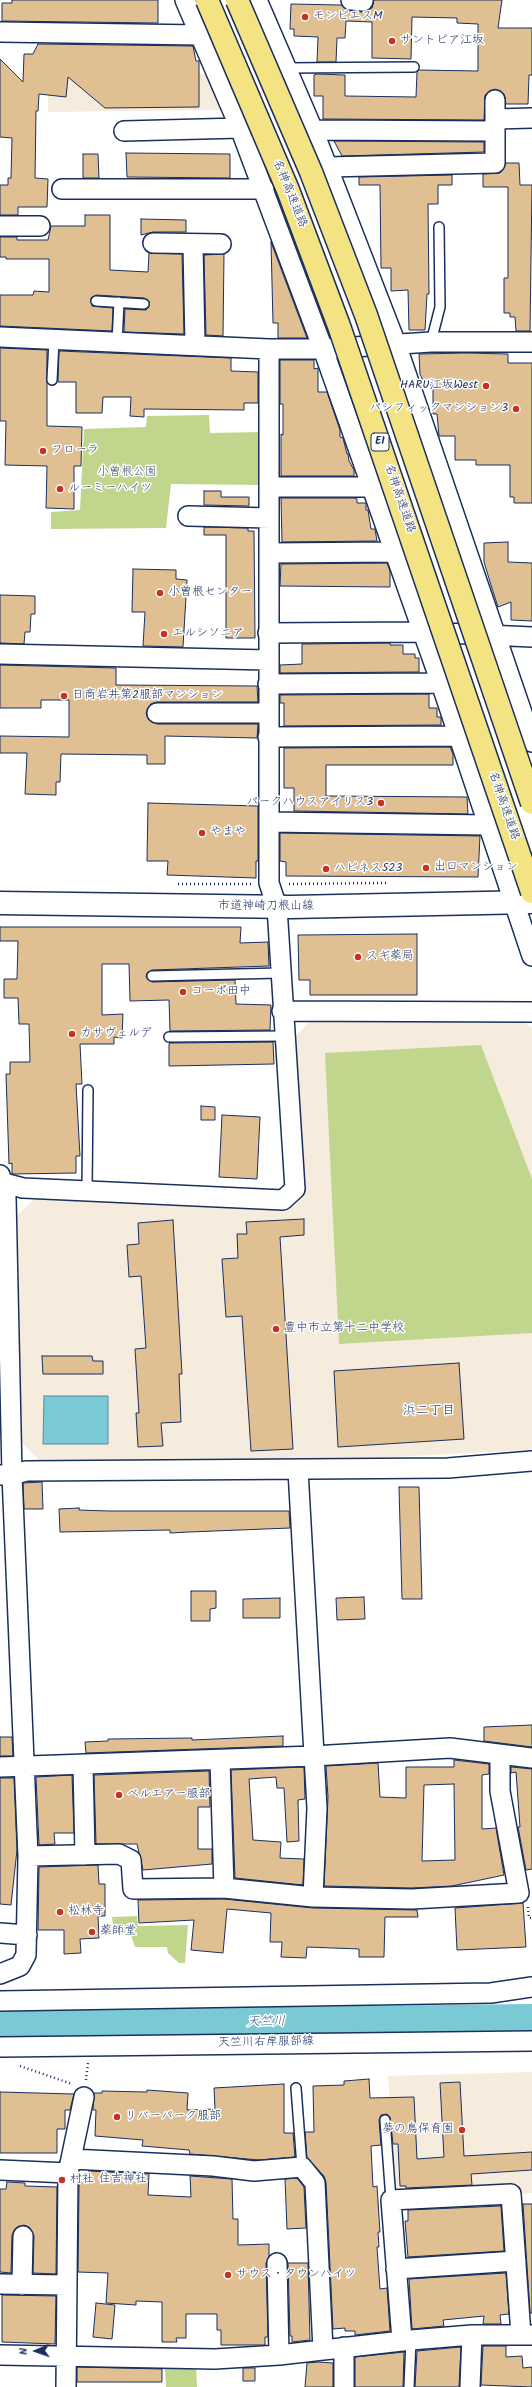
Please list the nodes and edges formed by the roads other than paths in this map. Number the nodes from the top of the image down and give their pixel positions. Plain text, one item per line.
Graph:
1 (184, 0) edge
2 (207, 0) edge
3 (237, 0) edge
4 (257, 0) edge
5 (0, 32) edge
6 (200, 35) junction
7 (414, 67) dead end
8 (287, 68) junction
9 (495, 100) dead end
10 (532, 118) edge
11 (495, 125) junction
12 (240, 128) junction
13 (313, 130) junction
14 (124, 131) dead end
15 (328, 167) junction
16 (62, 188) dead end
17 (264, 189) junction
18 (0, 226) edge
19 (40, 226) dead end
20 (439, 227) dead end
21 (153, 243) dead end
22 (221, 244) dead end
23 (194, 245) junction
24 (96, 301) dead end
25 (119, 302) junction
26 (144, 304) dead end
27 (0, 337) edge
28 (54, 340) junction
29 (431, 342) junction
30 (532, 342) edge
31 (117, 344) junction
32 (195, 344) junction
33 (396, 344) junction
34 (268, 349) junction
35 (323, 349) junction
36 (52, 380) dead end
37 (270, 486) junction
38 (372, 487) junction
39 (188, 516) dead end
40 (269, 518) junction
41 (393, 552) junction
42 (270, 553) junction
43 (268, 632) junction
44 (422, 632) junction
45 (494, 635) junction
46 (532, 637) edge
47 (0, 654) edge
48 (268, 660) junction
49 (442, 683) junction
50 (268, 684) junction
51 (268, 712) junction
52 (157, 713) dead end
53 (268, 736) junction
54 (458, 736) junction
55 (532, 742) edge
56 (532, 803) edge
57 (269, 822) junction
58 (488, 825) junction
59 (532, 892) edge
60 (522, 902) edge
61 (0, 903) edge
62 (277, 907) junction
63 (532, 956) edge
64 (280, 973) junction
65 (152, 976) dead end
66 (282, 1012) junction
67 (532, 1012) edge
68 (284, 1036) junction
69 (169, 1038) dead end
70 (88, 1090) dead end
71 (1, 1180) edge
72 (87, 1191) junction
73 (4, 1286) edge
74 (5, 1321) edge
75 (5, 1398) edge
76 (532, 1461) edge
77 (298, 1470) junction
78 (6, 1475) edge
79 (500, 1755) junction
80 (313, 1756) junction
81 (532, 1758) edge
82 (220, 1760) junction
83 (83, 1764) junction
84 (25, 1766) junction
85 (0, 1767) edge
86 (85, 1855) junction
87 (28, 1856) junction
88 (224, 1888) junction
89 (313, 1897) junction
90 (0, 1933) edge
91 (27, 1935) junction
92 (0, 1974) edge
93 (532, 1987) edge
94 (0, 2001) edge
95 (532, 2041) edge
96 (0, 2047) edge
97 (296, 2088) dead end
98 (84, 2091) road end
99 (385, 2120) dead end
100 (69, 2166) junction
101 (302, 2167) junction
102 (0, 2170) edge
103 (391, 2200) junction
104 (23, 2236) dead end
105 (516, 2261) junction
106 (277, 2263) dead end
107 (396, 2269) junction
108 (0, 2284) edge
109 (22, 2285) junction
110 (67, 2285) junction
111 (472, 2335) junction
112 (527, 2335) edge
113 (407, 2340) junction
114 (344, 2347) junction
115 (322, 2350) junction
116 (0, 2355) edge
117 (66, 2355) junction
118 (279, 2355) junction
119 (66, 2387) edge
120 (344, 2387) edge
121 (408, 2387) edge
122 (470, 2387) edge

1 - 6 street
2 - 59 highway, 名神高速道路 / E1, bridge
3 - 56 highway, E1, bridge
4 - 8 street
5 - 6 street
6 - 12 street
7 - 8 lane
8 - 13 street
9 - 11 street
10 - 11 street
11 - 13 street
11 - 15 street
12 - 14 street
12 - 17 street
13 - 15 street
15 - 33 street
16 - 17 street
17 - 35 street
18 - 19 street
20 - 29 lane
21 - 23 street
22 - 23 street
23 - 32 street
24 - 25 lane
25 - 26 lane
25 - 31 lane
27 - 28 street
28 - 31 street
28 - 36 lane
29 - 30 street
29 - 33 street
31 - 32 street
32 - 34 street
33 - 35 street
33 - 45 street
34 - 35 street
34 - 37 street
35 - 38 street
37 - 38 street
37 - 40 street
38 - 41 street
39 - 40 street
40 - 42 street
41 - 42 street
41 - 44 street
42 - 43 street
43 - 44 street
43 - 48 street
44 - 45 street
44 - 49 street
45 - 46 street
45 - 55 street
47 - 48 street
48 - 50 street
49 - 50 street
49 - 54 street
50 - 51 street
51 - 52 street
51 - 53 street
53 - 54 street
53 - 57 street
54 - 58 street
57 - 58 street
57 - 62 street
58 - 60 street
60 - 62 street, 市道神崎刀根山線
60 - 63 street
61 - 62 street, 市道神崎刀根山線
62 - 64 street
64 - 65 lane
64 - 66 street
66 - 67 street
66 - 68 street
68 - 69 lane
68 - 72 street
70 - 72 lane
71 - 72 street
71 - 73 street
73 - 74 street
74 - 75 street
75 - 78 street
76 - 77 street
77 - 78 street
77 - 80 street
78 - 84 street
79 - 80 street
79 - 81 street
79 - 89 street
80 - 82 street
80 - 89 street
82 - 83 street
82 - 88 street
83 - 84 street
83 - 86 street
84 - 85 street
84 - 87 street
86 - 87 street
86 - 88 street
87 - 91 street
88 - 89 street
90 - 91 street
91 - 92 street
93 - 94 street
95 - 96 street, 天竺川右岸服部線
97 - 101 lane
98 - 100 street
99 - 103 lane
100 - 101 street
100 - 102 street
100 - 110 street
101 - 115 street
103 - 105 street
103 - 107 street
104 - 109 street
105 - 107 street
105 - 112 street
106 - 118 street
107 - 113 street
108 - 109 street
109 - 110 street
110 - 117 street
111 - 112 street
111 - 113 street
111 - 122 street
113 - 114 street
113 - 121 lane
114 - 115 street
114 - 120 street
115 - 118 street
116 - 117 street
117 - 118 street
117 - 119 street

